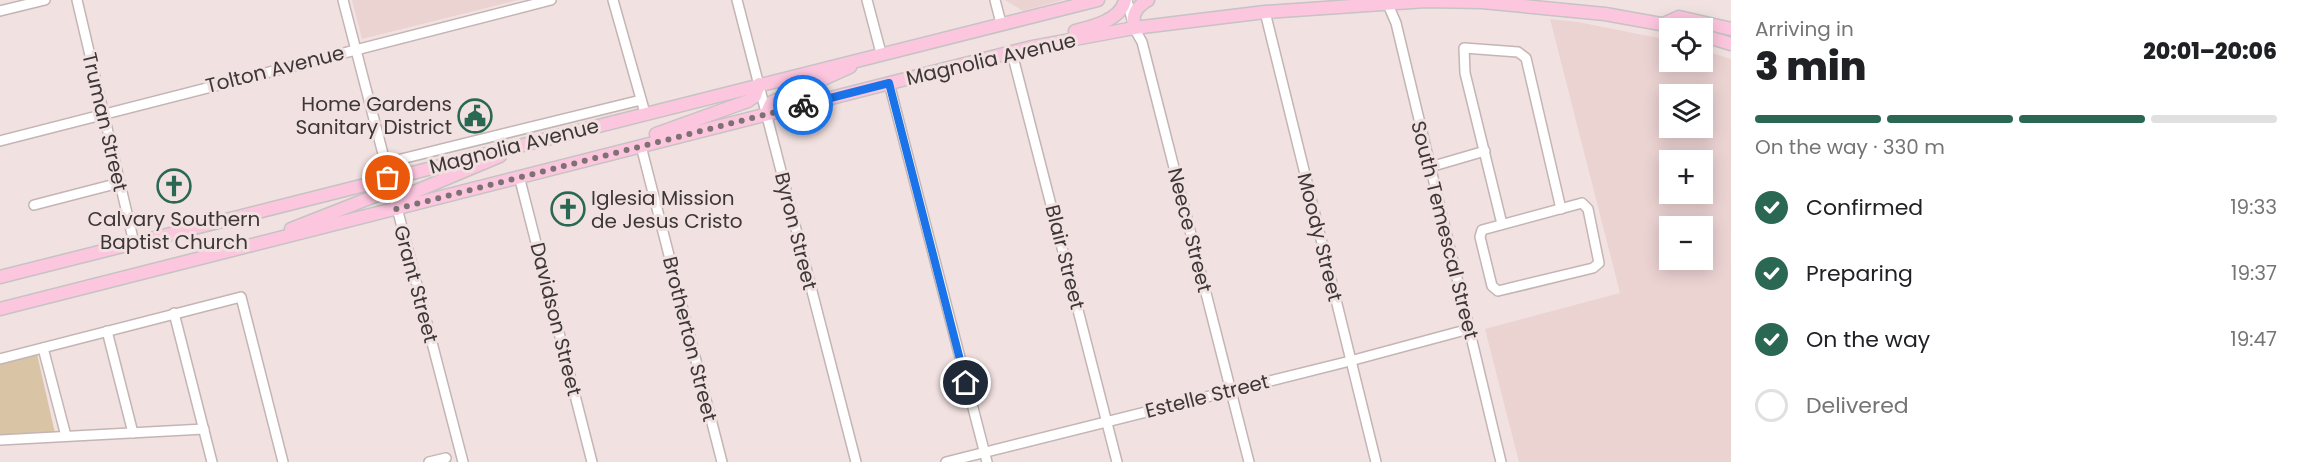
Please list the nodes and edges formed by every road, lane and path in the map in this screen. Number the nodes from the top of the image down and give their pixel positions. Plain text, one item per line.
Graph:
1 (45, 0) edge
2 (77, 0) edge
3 (343, 0) edge
4 (551, 0) edge
5 (613, 0) edge
6 (737, 0) edge
7 (867, 0) edge
8 (995, 0) edge
9 (1098, 0) edge
10 (1126, 0) edge
11 (1148, 0) edge
12 (1386, 1) edge
13 (0, 11) edge
14 (1265, 12) junction
15 (1001, 23) junction
16 (1659, 23) edge
17 (1713, 25) edge
18 (1134, 28) junction
19 (1731, 29) edge
20 (1713, 38) edge
21 (1731, 44) edge
22 (1032, 47) junction
23 (356, 48) junction
24 (881, 53) junction
25 (1012, 53) junction
26 (889, 83) junction
27 (759, 84) junction
28 (641, 100) junction
29 (102, 113) junction
30 (645, 113) junction
31 (766, 114) junction
32 (537, 140) junction
33 (0, 141) edge
34 (641, 146) junction
35 (1485, 151) junction
36 (385, 163) junction
37 (1430, 167) junction
38 (519, 176) junction
39 (388, 178) junction
40 (119, 183) junction
41 (34, 205) dead end
42 (396, 209) junction
43 (1562, 209) junction
44 (1502, 224) junction
45 (134, 243) junction
46 (243, 248) junction
47 (0, 277) edge
48 (0, 309) edge
49 (174, 313) junction
50 (1469, 329) junction
51 (107, 331) junction
52 (43, 348) junction
53 (0, 359) edge
54 (1350, 361) junction
55 (1231, 390) junction
56 (1107, 420) junction
57 (204, 429) junction
58 (133, 433) junction
59 (66, 436) junction
60 (0, 440) edge
61 (986, 457) edge
62 (446, 458) dead end
63 (212, 462) edge
64 (283, 462) edge
65 (429, 462) edge
66 (463, 462) edge
67 (592, 462) edge
68 (722, 462) edge
69 (856, 462) edge
70 (946, 462) edge
71 (1118, 462) edge
72 (1249, 462) edge
73 (1376, 462) edge
74 (1501, 462) edge

1 - 13 street
2 - 29 street, Truman Street
3 - 23 street, Grant Street
4 - 23 street, Tolton Avenue
5 - 28 street
6 - 27 street, Byron Street
7 - 24 street
8 - 15 street
9 - 15 main road, Magnolia Avenue
10 - 18 street, Neece Street
10 - 22 main road
11 - 18 main road
12 - 14 main road, Magnolia Avenue
12 - 16 main road, Magnolia Avenue
12 - 37 street, South Temescal Street
14 - 18 main road, Magnolia Avenue
14 - 54 street, Moody Street
15 - 24 main road, Magnolia Avenue
17 - 19 main road
18 - 22 main road, Magnolia Avenue
18 - 55 street, Neece Street
20 - 21 main road
22 - 25 main road, Magnolia Avenue
23 - 29 street, Tolton Avenue
23 - 36 street, Grant Street
24 - 27 main road, Magnolia Avenue
24 - 31 main road
25 - 26 main road, Magnolia Avenue
25 - 56 street, Blair Street
26 - 31 main road, Magnolia Avenue
26 - 61 street
27 - 30 main road, Magnolia Avenue
27 - 31 street, Byron Street
27 - 34 main road
28 - 30 street
28 - 36 street, Magnolia Avenue
29 - 33 street, Tolton Avenue
29 - 40 street, Truman Street
30 - 32 main road, Magnolia Avenue
31 - 34 main road, Magnolia Avenue
31 - 69 street, Byron Street
32 - 39 main road, Magnolia Avenue
32 - 42 main road
34 - 38 main road, Magnolia Avenue
34 - 68 street, Brotherton Street
35 - 37 street
35 - 43 street
35 - 44 street
36 - 39 street, Grant Street
37 - 50 street, South Temescal Street
38 - 42 main road, Magnolia Avenue
38 - 67 street, Davidson Street
39 - 42 street, Grant Street
39 - 45 main road, Magnolia Avenue
39 - 46 main road
40 - 41 street
40 - 45 street, Truman Street
42 - 46 main road, Magnolia Avenue
42 - 66 street, Grant Street
43 - 44 street
43 - 44 street
45 - 47 main road, Magnolia Avenue
46 - 48 main road, Magnolia Avenue
49 - 51 street
49 - 57 street
49 - 64 street
50 - 54 street, Estelle Street
50 - 74 street, South Temescal Street
51 - 52 street
51 - 58 street
52 - 53 street
52 - 59 street
54 - 55 street, Estelle Street
54 - 73 street, Moody Street
55 - 56 street, Estelle Street
55 - 72 street, Neece Street
56 - 61 street, Estelle Street
56 - 71 street, Blair Street
57 - 58 street
57 - 63 street
58 - 59 street
59 - 60 street
61 - 70 street, Estelle Street
62 - 65 street

